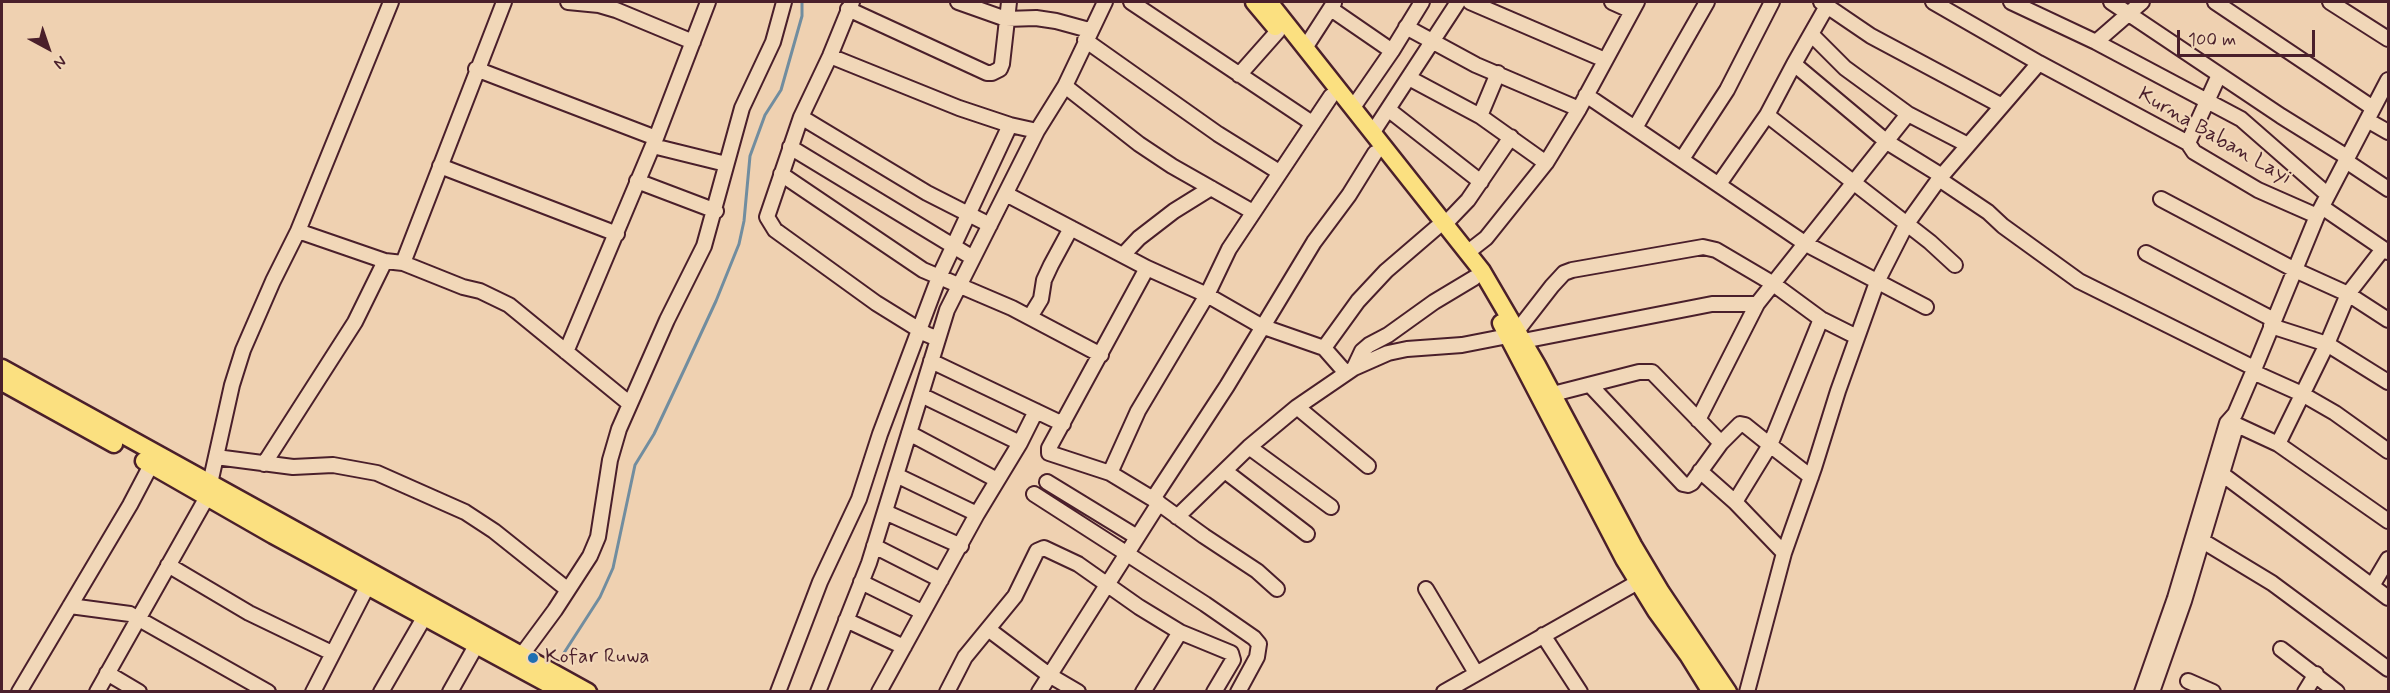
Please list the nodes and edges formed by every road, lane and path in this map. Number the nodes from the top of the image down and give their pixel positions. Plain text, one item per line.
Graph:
1 (391, 2) edge
2 (504, 2) edge
3 (568, 2) edge
4 (708, 2) edge
5 (783, 2) edge
6 (957, 2) edge
7 (1009, 2) edge
8 (1105, 2) edge
9 (1131, 2) edge
10 (1254, 2) edge
11 (1269, 2) edge
12 (1458, 2) edge
13 (1470, 2) edge
14 (1612, 2) edge
15 (1707, 2) edge
16 (1772, 2) edge
17 (1933, 2) edge
18 (2011, 2) edge
19 (2111, 2) edge
20 (2142, 2) edge
21 (2215, 2) edge
22 (2330, 2) edge
23 (1415, 4) edge
24 (1824, 4) edge
25 (850, 5) edge
26 (1333, 5) edge
27 (618, 6) edge
28 (1635, 6) edge
29 (2129, 13) junction
30 (1006, 19) junction
31 (1406, 27) junction
32 (1278, 31) junction
33 (1811, 34) junction
34 (1087, 35) junction
35 (2388, 39) edge
36 (693, 42) junction
37 (1433, 42) junction
38 (2096, 42) junction
39 (1305, 48) junction
40 (1392, 51) junction
41 (830, 56) junction
42 (1605, 60) junction
43 (2039, 63) junction
44 (1794, 64) junction
45 (476, 69) junction
46 (1498, 73) junction
47 (1239, 75) junction
48 (2219, 75) junction
49 (1409, 78) junction
50 (2388, 80) edge
51 (1065, 86) junction
52 (1586, 95) junction
53 (1331, 96) junction
54 (2207, 101) junction
55 (1354, 106) junction
56 (2002, 106) junction
57 (1579, 109) junction
58 (1389, 110) junction
59 (1908, 114) junction
60 (2370, 114) junction
61 (1767, 115) junction
62 (1480, 116) junction
63 (801, 117) junction
64 (1312, 123) junction
65 (1010, 125) junction
66 (1635, 128) junction
67 (1037, 131) junction
68 (1373, 132) junction
69 (2388, 132) edge
70 (1511, 137) junction
71 (655, 142) junction
72 (1887, 142) junction
73 (2188, 143) junction
74 (1968, 145) junction
75 (790, 147) junction
76 (1375, 153) junction
77 (1682, 159) junction
78 (2346, 159) junction
79 (1545, 163) junction
80 (726, 164) junction
81 (440, 166) junction
82 (1279, 172) junction
83 (781, 174) junction
84 (1940, 177) junction
85 (637, 181) junction
86 (1481, 182) junction
87 (1854, 183) junction
88 (1719, 184) junction
89 (1211, 188) junction
90 (2388, 189) edge
91 (1005, 194) junction
92 (2161, 199) dead end
93 (2322, 206) junction
94 (716, 211) junction
95 (1253, 212) junction
96 (969, 215) junction
97 (990, 225) junction
98 (1906, 225) junction
99 (1440, 226) junction
100 (1071, 228) junction
101 (298, 231) junction
102 (617, 234) junction
103 (1806, 244) junction
104 (953, 246) junction
105 (2386, 250) edge
106 (1468, 252) junction
107 (2146, 254) dead end
108 (1123, 255) junction
109 (973, 258) junction
110 (385, 261) junction
111 (403, 263) junction
112 (1955, 265) dead end
113 (1147, 268) junction
114 (2295, 270) junction
115 (939, 277) junction
116 (1474, 278) junction
117 (1876, 282) junction
118 (1772, 283) junction
119 (960, 285) junction
120 (2348, 294) junction
121 (1207, 295) junction
122 (1757, 304) junction
123 (1926, 308) dead end
124 (1030, 317) junction
125 (1821, 319) junction
126 (2388, 320) edge
127 (2273, 323) junction
128 (1261, 326) junction
129 (918, 330) junction
130 (1388, 335) junction
131 (1516, 336) junction
132 (1857, 338) junction
133 (938, 339) junction
134 (2327, 344) junction
135 (1324, 348) junction
136 (566, 352) junction
137 (1395, 352) junction
138 (1101, 355) junction
139 (931, 362) junction
140 (2, 368) edge
141 (1349, 370) junction
142 (2254, 370) junction
143 (2, 382) edge
144 (2388, 382) edge
145 (1590, 385) junction
146 (1553, 394) junction
147 (2302, 394) junction
148 (921, 395) junction
149 (630, 404) junction
150 (1297, 407) junction
151 (1036, 411) junction
152 (1698, 420) junction
153 (2236, 420) junction
154 (1063, 423) junction
155 (909, 433) junction
156 (1020, 443) junction
157 (1721, 443) junction
158 (2278, 444) junction
159 (1770, 445) junction
160 (1249, 447) junction
161 (2388, 451) edge
162 (216, 457) junction
163 (264, 464) junction
164 (151, 465) junction
165 (1368, 466) dead end
166 (1225, 471) junction
167 (1700, 471) junction
168 (1110, 473) junction
169 (2222, 474) junction
170 (896, 476) junction
171 (1811, 477) junction
172 (998, 480) junction
173 (1047, 482) dead end
174 (208, 490) junction
175 (1034, 495) dead end
176 (1156, 501) junction
177 (1735, 502) junction
178 (1331, 507) dead end
179 (885, 512) junction
180 (977, 514) junction
181 (1177, 517) junction
182 (2388, 521) edge
183 (1307, 534) dead end
184 (1137, 537) junction
185 (2201, 540) junction
186 (874, 546) junction
187 (961, 546) junction
188 (1784, 553) junction
189 (1127, 554) junction
190 (2388, 559) edge
191 (168, 565) junction
192 (941, 580) junction
193 (861, 582) junction
194 (1638, 582) junction
195 (368, 585) junction
196 (1108, 585) junction
197 (2372, 586) junction
198 (1277, 589) dead end
199 (1426, 589) dead end
200 (568, 590) junction
201 (2388, 598) edge
202 (70, 606) junction
203 (922, 612) junction
204 (424, 616) junction
205 (138, 618) junction
206 (846, 620) junction
207 (988, 629) junction
208 (1180, 632) junction
209 (1543, 636) junction
210 (477, 645) junction
211 (904, 647) junction
212 (2281, 649) dead end
213 (332, 653) junction
214 (521, 656) junction
215 (2388, 669) edge
216 (107, 673) junction
217 (1476, 673) junction
218 (2316, 674) junction
219 (1048, 675) junction
220 (2188, 681) dead end
221 (1462, 687) edge
222 (19, 692) edge
223 (97, 692) edge
224 (139, 692) edge
225 (268, 692) edge
226 (313, 692) edge
227 (381, 692) edge
228 (450, 692) edge
229 (564, 692) edge
230 (588, 692) edge
231 (778, 692) edge
232 (818, 692) edge
233 (879, 692) edge
234 (946, 692) edge
235 (1039, 692) edge
236 (1078, 692) edge
237 (1143, 692) edge
238 (1214, 692) edge
239 (1238, 692) edge
240 (1444, 692) edge
241 (1580, 692) edge
242 (1711, 692) edge
243 (1728, 692) edge
244 (1747, 692) edge
245 (2142, 692) edge
246 (2152, 692) edge
247 (2213, 692) edge
248 (2305, 692) edge
249 (2337, 692) edge

1 - 101 street
2 - 45 street
3 - 27 street
4 - 36 street
5 - 80 street
6 - 30 street
7 - 30 street
8 - 34 street
9 - 47 street
10 - 32 main road
11 - 39 main road
12 - 37 street
13 - 42 street
14 - 28 street
15 - 66 street
16 - 77 street
17 - 43 street, Kurna Baban Layi
18 - 38 street
19 - 29 street
20 - 29 street
21 - 60 street
22 - 35 street
23 - 31 street
24 - 33 street
24 - 56 street
25 - 30 street
25 - 41 street
26 - 39 street
26 - 40 street
27 - 36 street
28 - 42 street
29 - 38 street
29 - 48 street
30 - 34 street
31 - 37 street
31 - 40 street
32 - 47 street
32 - 53 main road
33 - 44 street
33 - 59 street
34 - 51 street
34 - 82 street
36 - 71 street
37 - 46 street
37 - 49 street
38 - 54 street
39 - 55 main road
40 - 55 street
41 - 63 street
41 - 65 street
42 - 52 street
43 - 56 street
43 - 73 street, Kurna Baban Layi
44 - 61 street
44 - 72 street
45 - 71 street
45 - 81 street
46 - 57 street
46 - 62 street
47 - 64 street
48 - 54 street
48 - 78 street
49 - 58 street
49 - 62 street
50 - 60 street
51 - 67 street
51 - 89 street
52 - 57 street
52 - 66 street
53 - 64 street
53 - 76 main road
54 - 73 street
54 - 93 street
55 - 68 main road
56 - 74 street
57 - 79 street
58 - 68 street
58 - 86 street
59 - 72 street
59 - 74 street
60 - 69 street
60 - 78 street
61 - 87 street
61 - 88 street
62 - 70 street
63 - 75 street
63 - 96 street
64 - 82 street
65 - 67 street
65 - 96 street
66 - 77 street
67 - 91 street
68 - 99 main road
70 - 79 street
70 - 86 street
71 - 80 street
71 - 85 street
72 - 84 street
72 - 87 street
73 - 93 street, Kurna Baban Layi
74 - 84 street
75 - 83 street
75 - 104 street
76 - 99 main road
76 - 128 street
77 - 88 street
78 - 90 street
78 - 93 street
79 - 106 street
80 - 94 street
81 - 102 street
81 - 111 street
82 - 95 street
83 - 115 street
83 - 129 street
84 - 98 street
84 - 142 street
85 - 94 street
85 - 102 street
86 - 99 street
87 - 98 street
87 - 103 street
88 - 103 street
89 - 95 street
89 - 108 street
91 - 97 street
91 - 100 street
92 - 114 street
93 - 105 street
93 - 114 street
94 - 149 street
95 - 121 street
96 - 97 street
96 - 104 street
97 - 109 street
98 - 112 street
98 - 117 street
99 - 106 main road
99 - 116 main road
99 - 135 street
100 - 108 street
100 - 124 street
101 - 110 street
101 - 162 street
102 - 136 street
103 - 117 street
103 - 118 street
104 - 109 street
104 - 115 street
105 - 120 street
106 - 131 main road
107 - 127 street
108 - 113 street
109 - 119 street
110 - 111 street
110 - 163 street
111 - 136 street
113 - 121 street
113 - 138 street
114 - 120 street
114 - 127 street
115 - 119 street
115 - 129 street
116 - 130 street
116 - 131 main road
117 - 123 street
117 - 132 street
118 - 122 street
118 - 125 street
118 - 131 street
119 - 124 street
119 - 133 street
120 - 126 street
120 - 134 street
121 - 128 street
121 - 168 street
122 - 131 street
122 - 152 street
124 - 138 street
125 - 132 street
125 - 159 street
127 - 134 street
127 - 142 street
128 - 135 street
128 - 176 street
129 - 133 street
129 - 231 street
130 - 137 street
130 - 141 street
131 - 137 street
131 - 146 main road
131 - 194 main road
132 - 171 street
133 - 139 street
134 - 144 street
134 - 147 street
135 - 141 street
136 - 149 street
137 - 141 street
138 - 154 street
139 - 148 street
139 - 151 street
140 - 174 main road
141 - 150 street
142 - 147 street
142 - 153 street
143 - 164 main road
145 - 146 street
145 - 152 street
145 - 167 street
146 - 243 main road
147 - 158 street
147 - 161 street
148 - 155 street
148 - 156 street
149 - 200 street
150 - 160 street
150 - 165 street
151 - 154 street
151 - 156 street
152 - 157 street
153 - 158 street
153 - 169 street
153 - 245 street
154 - 168 street
155 - 170 street
155 - 172 street
156 - 172 street
157 - 159 street
157 - 167 street
158 - 182 street
159 - 171 street
159 - 177 street
160 - 166 street
160 - 178 street
162 - 163 street
162 - 174 street
163 - 200 street
164 - 174 main road
164 - 202 street
166 - 181 street
166 - 183 street
167 - 177 street
168 - 176 street
169 - 185 street
169 - 197 street
170 - 179 street
170 - 180 street
171 - 188 street
172 - 180 street
173 - 184 street
174 - 191 street
174 - 195 main road
174 - 214 main road
175 - 189 street
176 - 181 street
176 - 184 street
177 - 188 street
179 - 186 street
179 - 187 street
180 - 187 street
181 - 198 street
184 - 189 street
185 - 215 street
185 - 246 street
186 - 192 street
186 - 193 street
187 - 192 street
188 - 244 street
189 - 196 street
189 - 239 street
190 - 197 street
191 - 205 street
191 - 213 street
192 - 203 street
193 - 203 street
193 - 206 street
194 - 209 street
194 - 242 main road
195 - 204 main road
195 - 213 street
196 - 207 street
196 - 208 street
196 - 219 street
197 - 201 street
199 - 217 street
200 - 214 street
202 - 205 street
202 - 222 street
203 - 211 street
204 - 210 main road
204 - 227 street
205 - 216 street
205 - 225 street
206 - 211 street
206 - 232 street
207 - 219 street
207 - 234 street
208 - 237 street
208 - 238 street
209 - 217 street
209 - 241 street
210 - 228 street
210 - 229 main road
211 - 233 street
212 - 218 street
213 - 226 street
214 - 230 main road
216 - 223 street
216 - 224 street
217 - 221 street
218 - 248 street
218 - 249 street
219 - 235 street
219 - 236 street
220 - 247 street
221 - 240 street

